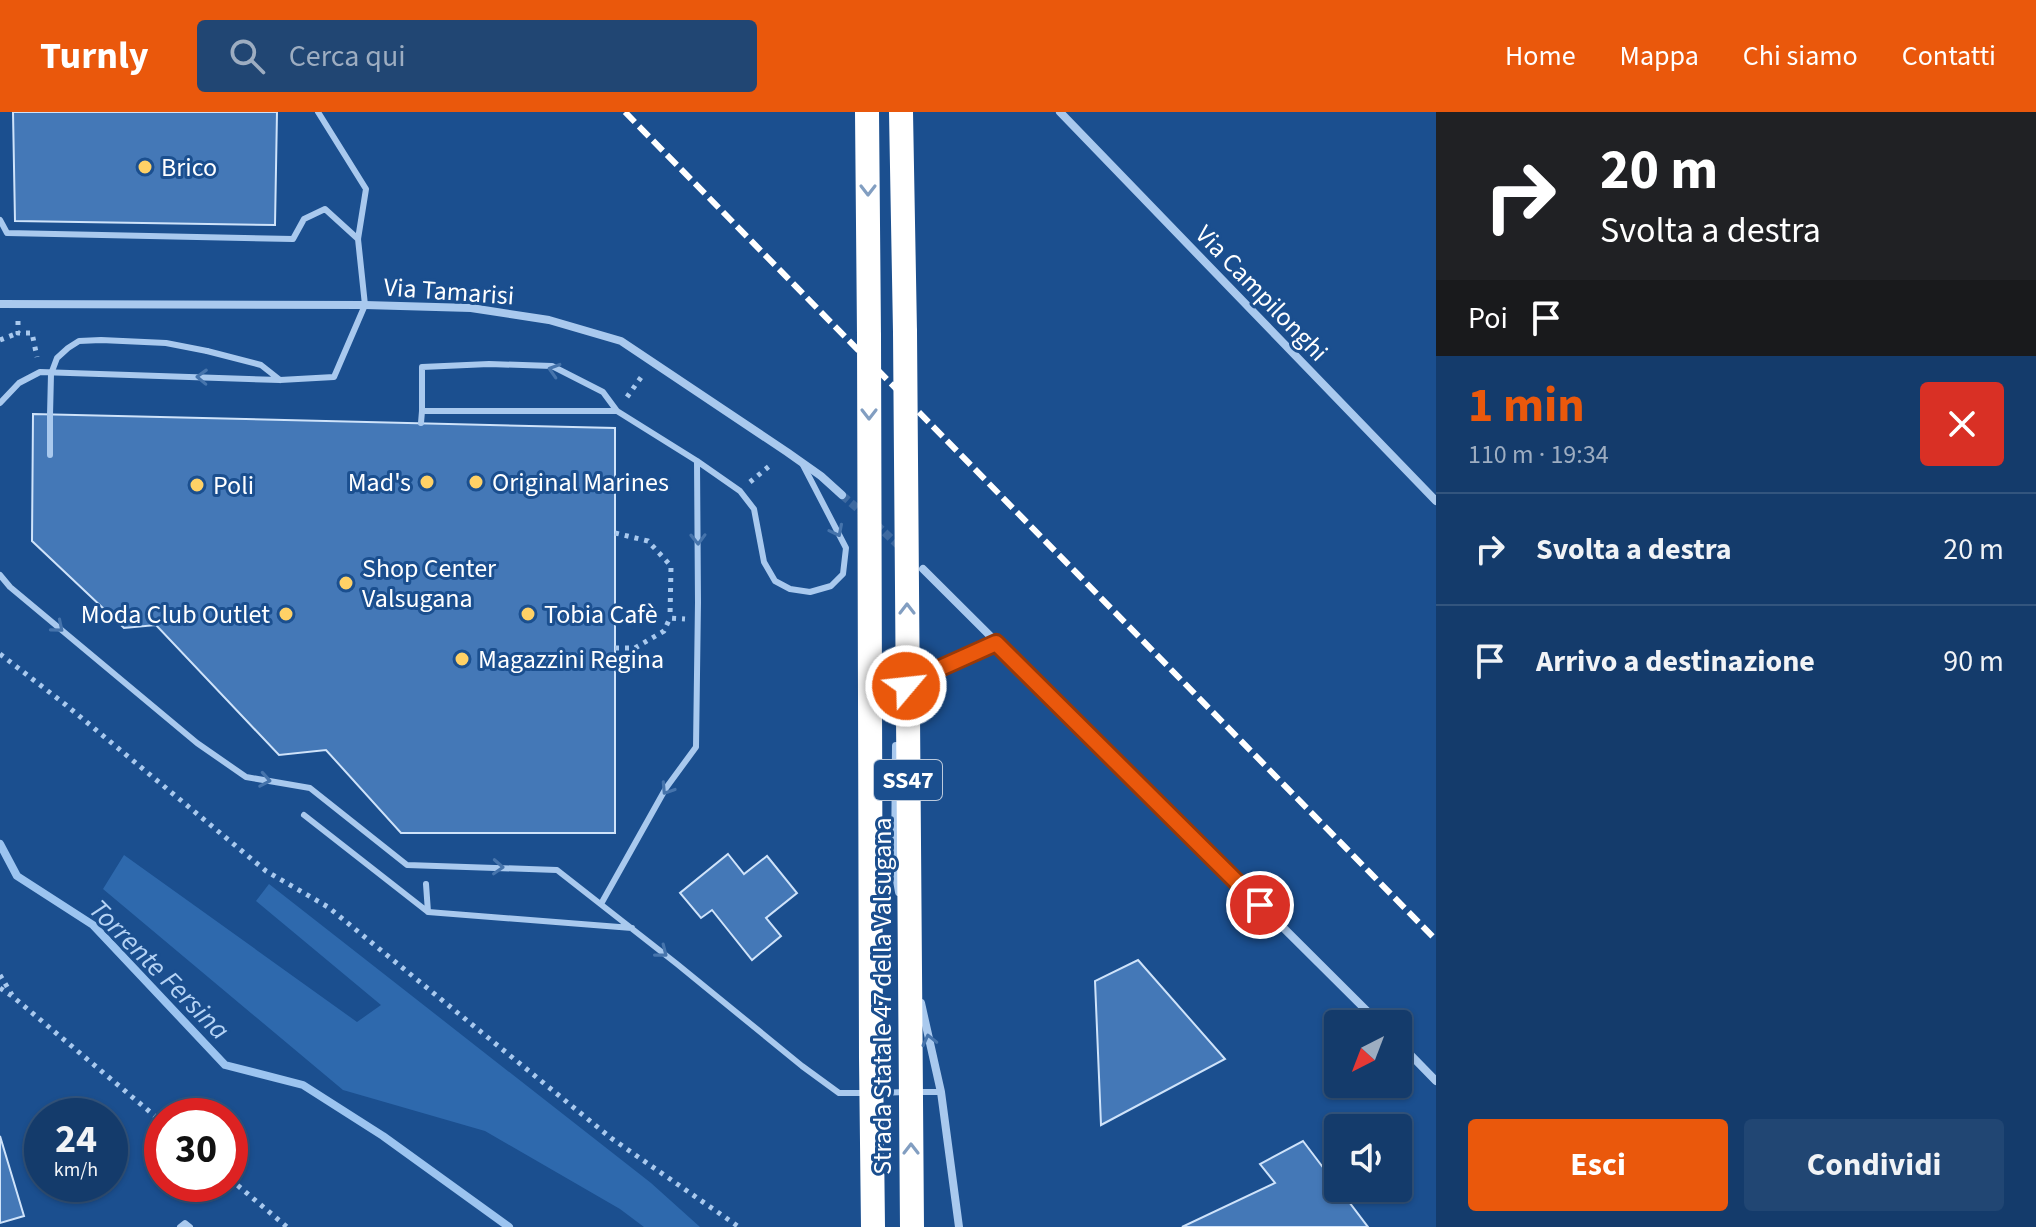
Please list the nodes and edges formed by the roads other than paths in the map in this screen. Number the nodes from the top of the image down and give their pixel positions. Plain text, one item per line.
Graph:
1 (318, 112) edge
2 (867, 112) edge
3 (901, 112) edge
4 (1060, 112) edge
5 (0, 220) edge
6 (358, 239) junction
7 (1, 304) edge
8 (365, 305) junction
9 (280, 380) junction
10 (0, 403) edge
11 (422, 411) junction
12 (617, 411) junction
13 (421, 423) dead end
14 (50, 455) dead end
15 (697, 461) junction
16 (801, 462) junction
17 (842, 495) tunnel mouth
18 (1436, 501) edge
19 (923, 569) dead end
20 (0, 575) edge
21 (996, 643) junction
22 (899, 722) dead end
23 (897, 734) dead end
24 (304, 815) dead end
25 (426, 884) dead end
26 (601, 904) junction
27 (428, 912) junction
28 (632, 928) junction
29 (1366, 1010) edge
30 (1412, 1056) edge
31 (1436, 1081) edge
32 (941, 1092) junction
33 (180, 1227) edge
34 (190, 1227) edge
35 (873, 1227) edge
36 (912, 1227) edge
37 (959, 1227) edge

1 - 6 lane
2 -> 35 highway, Strada Statale 47 della Valsugana / SS47, bridge
36 -> 3 highway, Strada Statale 47 della Valsugana / SS47, bridge
4 - 18 street, Via Campilonghi
5 - 6 lane
6 - 8 lane
7 - 8 street, Via Tamarisi
8 - 9 lane
8 - 16 street, Via Tamarisi
9 -> 10 lane
9 - 14 lane, bridge
11 - 12 lane
12 -> 11 lane
11 - 13 lane
12 - 15 lane
16 -> 15 lane
15 -> 26 lane
16 - 17 street, Via Tamarisi
19 - 21 street
20 -> 26 lane
21 - 22 street
21 - 29 street
32 -> 23 street
24 - 27 lane
25 - 27 lane
26 - 28 lane
27 - 28 lane
28 -> 32 lane
30 - 31 street
32 - 37 street
33 - 34 lane

